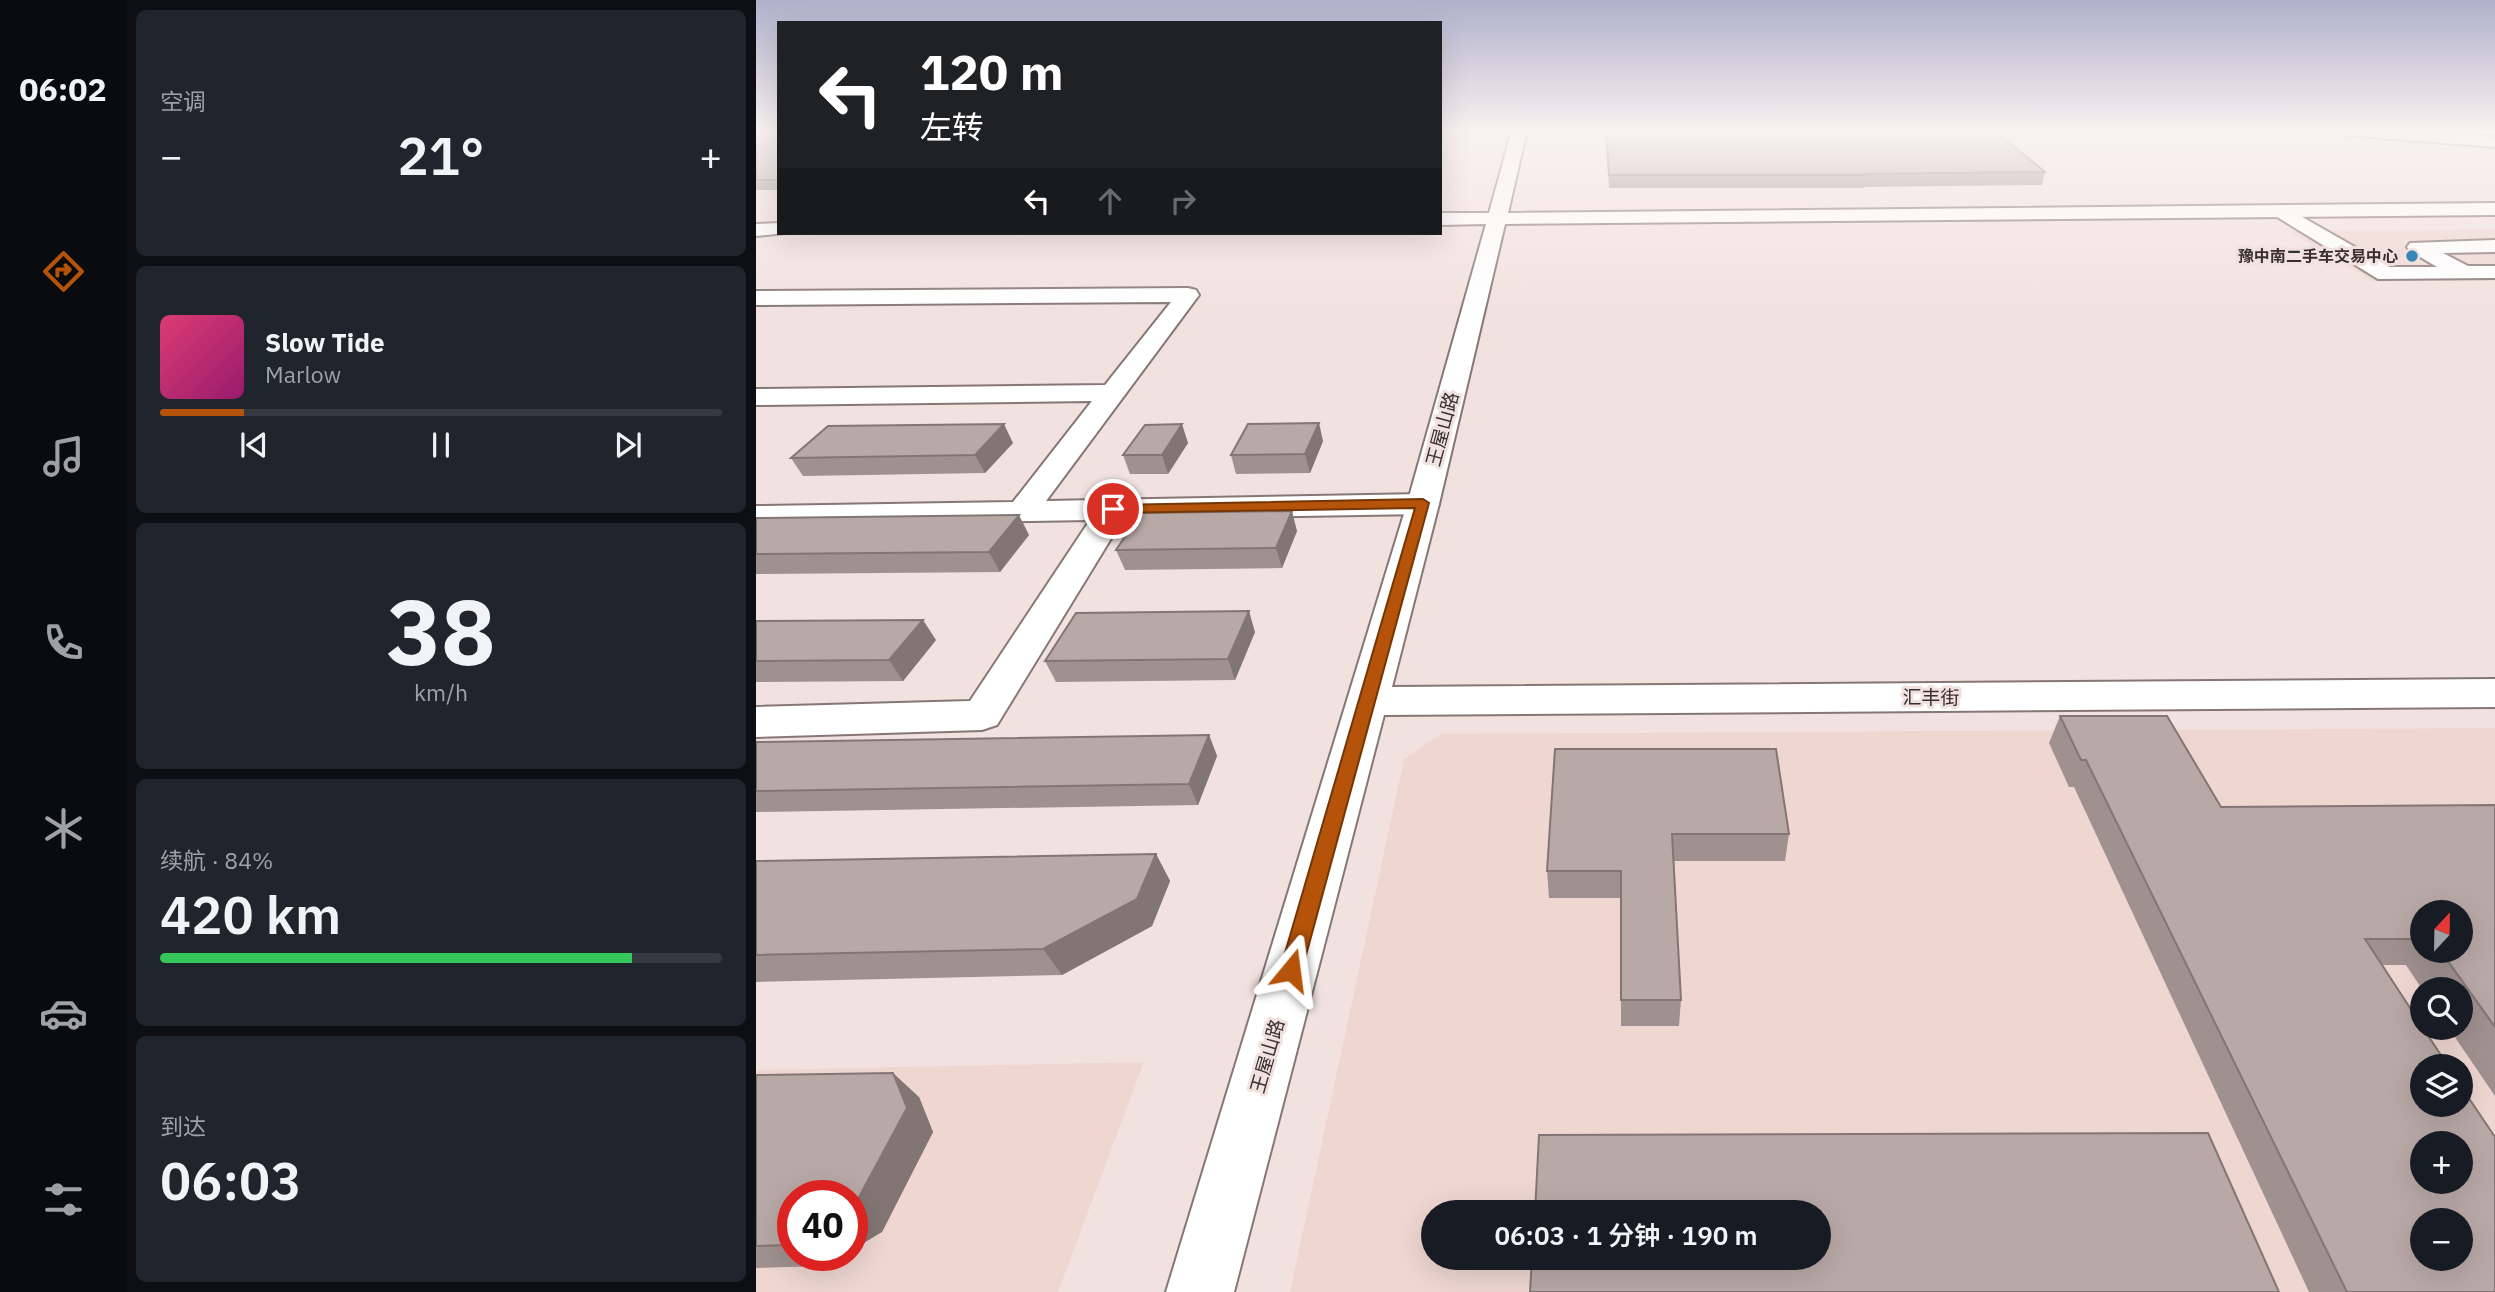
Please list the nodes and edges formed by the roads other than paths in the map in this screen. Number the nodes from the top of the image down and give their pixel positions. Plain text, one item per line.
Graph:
1 (1504, 190) edge
2 (2495, 209) edge
3 (2288, 215) junction
4 (2495, 217) edge
5 (1442, 219) edge
6 (777, 221) edge
7 (756, 222) edge
8 (1496, 222) junction
9 (1442, 226) edge
10 (777, 229) edge
11 (756, 230) edge
12 (2495, 246) edge
13 (2495, 272) edge
14 (2464, 273) junction
15 (756, 298) edge
16 (1113, 393) junction
17 (756, 397) edge
18 (1423, 503) junction
19 (1113, 509) junction
20 (1022, 511) junction
21 (756, 516) edge
22 (2495, 693) edge
23 (1367, 701) junction
24 (756, 722) edge
25 (1200, 1292) edge

1 - 8 street, 王屋山路
2 - 3 street
3 - 4 street
3 - 8 street
3 - 14 street
5 - 8 street
6 - 7 street
8 - 9 street
8 - 18 street, 王屋山路
10 - 11 street
12 - 14 street
13 - 14 street
15 - 16 street
16 - 17 street
16 - 20 street
18 - 19 street
18 - 23 street, 王屋山路
19 - 20 street
19 - 24 street
20 - 21 street
22 - 23 street, 汇丰街
23 - 25 street, 王屋山路

